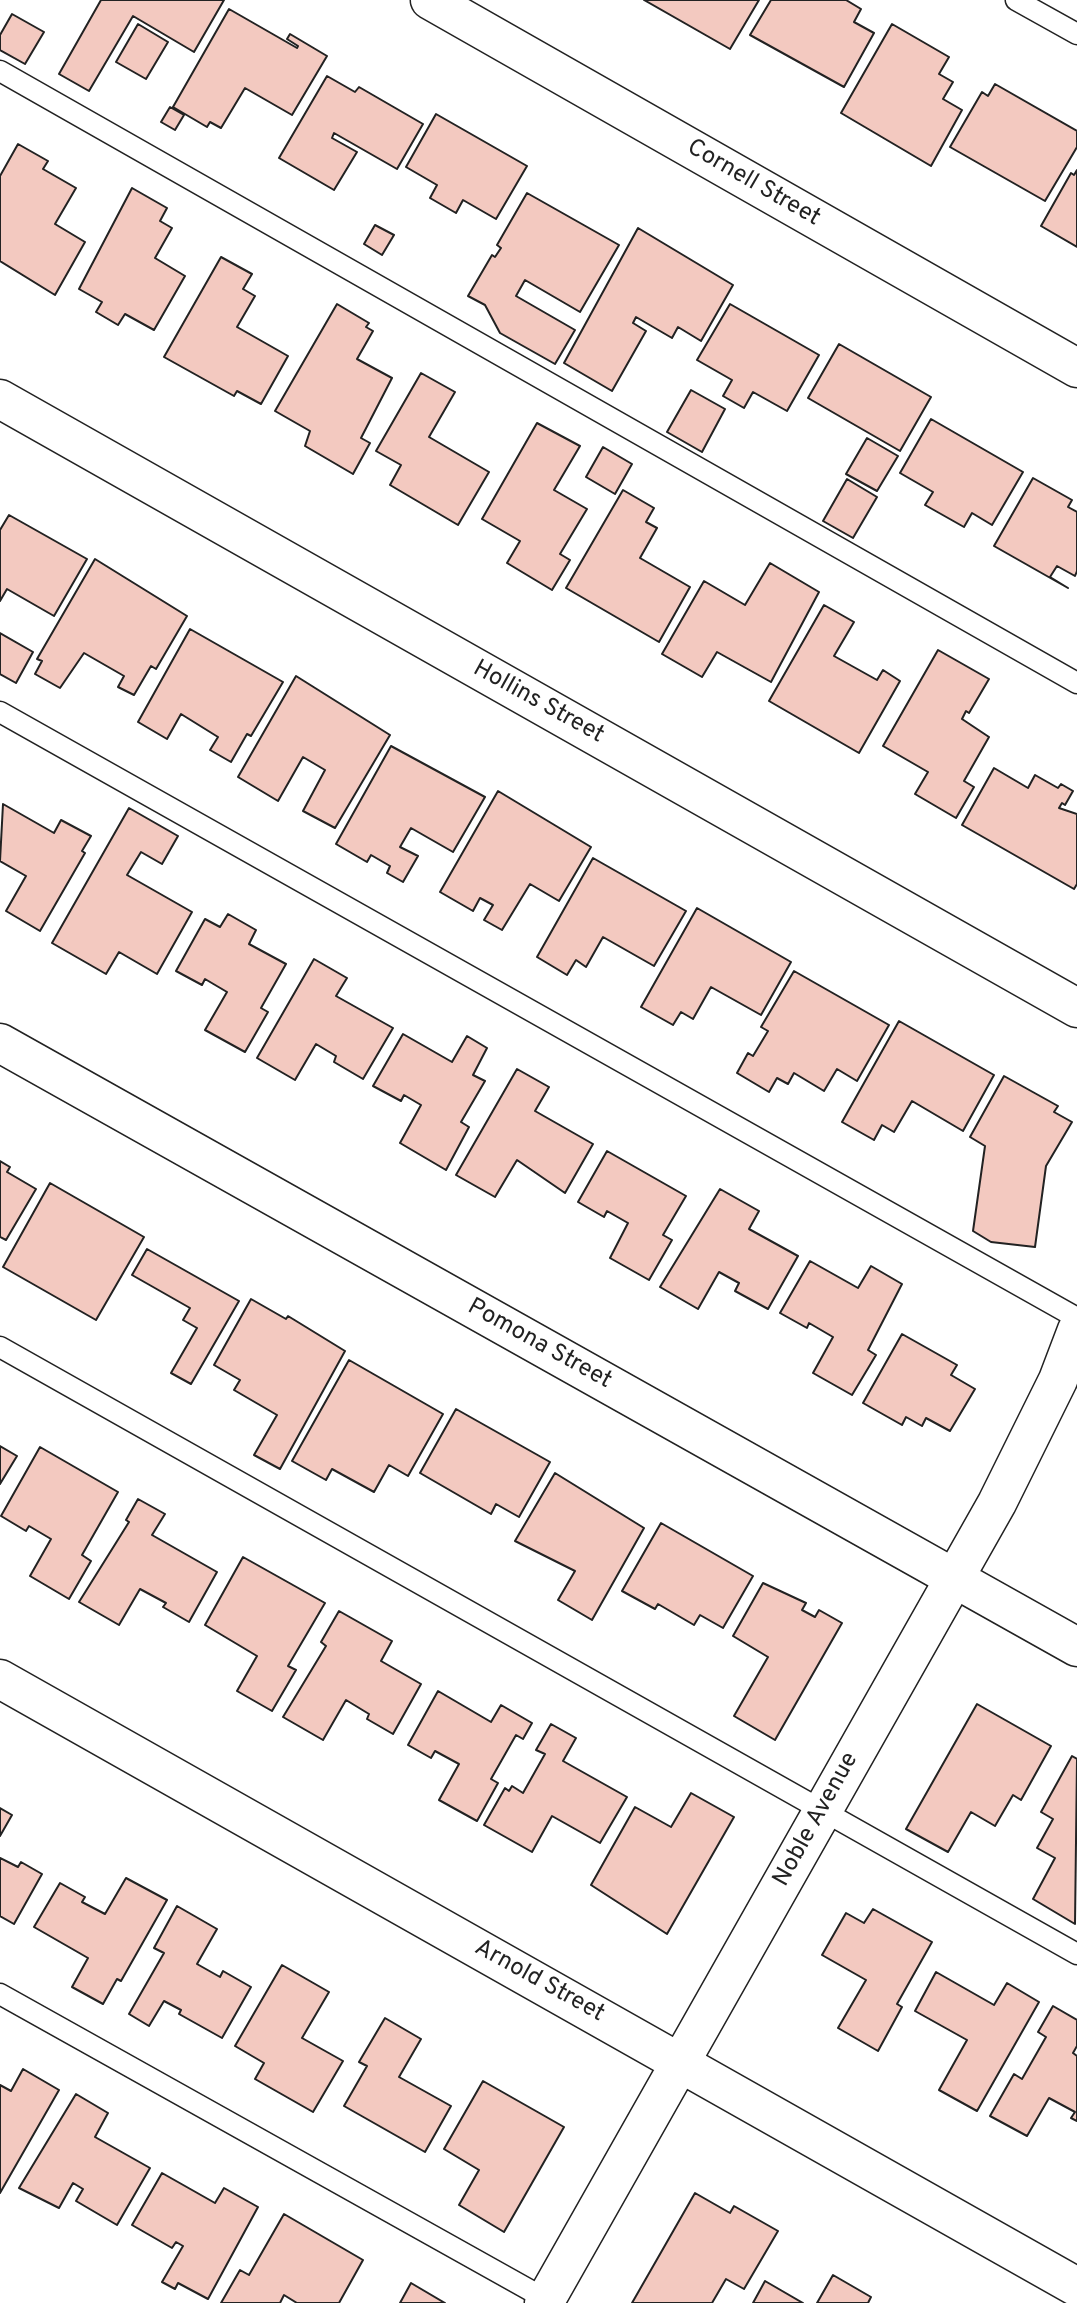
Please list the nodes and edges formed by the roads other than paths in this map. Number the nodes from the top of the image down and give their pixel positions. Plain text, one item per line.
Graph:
1 (430, 0) edge
2 (1016, 0) edge
3 (1077, 34) edge
4 (0, 71) edge
5 (1077, 368) edge
6 (0, 399) edge
7 (1077, 683) edge
8 (0, 712) edge
9 (1077, 1008) edge
10 (0, 1043) edge
11 (1077, 1318) edge
12 (1077, 1330) edge
13 (0, 1347) edge
14 (954, 1578) junction
15 (1077, 1647) edge
16 (0, 1679) edge
17 (822, 1810) junction
18 (1077, 1954) edge
19 (0, 1994) edge
20 (680, 2062) junction
21 (1077, 2287) edge
22 (547, 2302) edge

1 - 5 street, Cornell Street
2 - 3 lane
4 - 7 lane
6 - 9 street, Hollins Street
8 - 11 lane
10 - 14 street, Pomona Street
12 - 14 street, Noble Avenue
13 - 17 lane
14 - 15 street, Pomona Street
14 - 17 street, Noble Avenue
16 - 20 street, Arnold Street
17 - 18 lane
17 - 20 street, Noble Avenue
19 - 22 lane
20 - 21 street, Arnold Street
20 - 22 street, Noble Avenue

